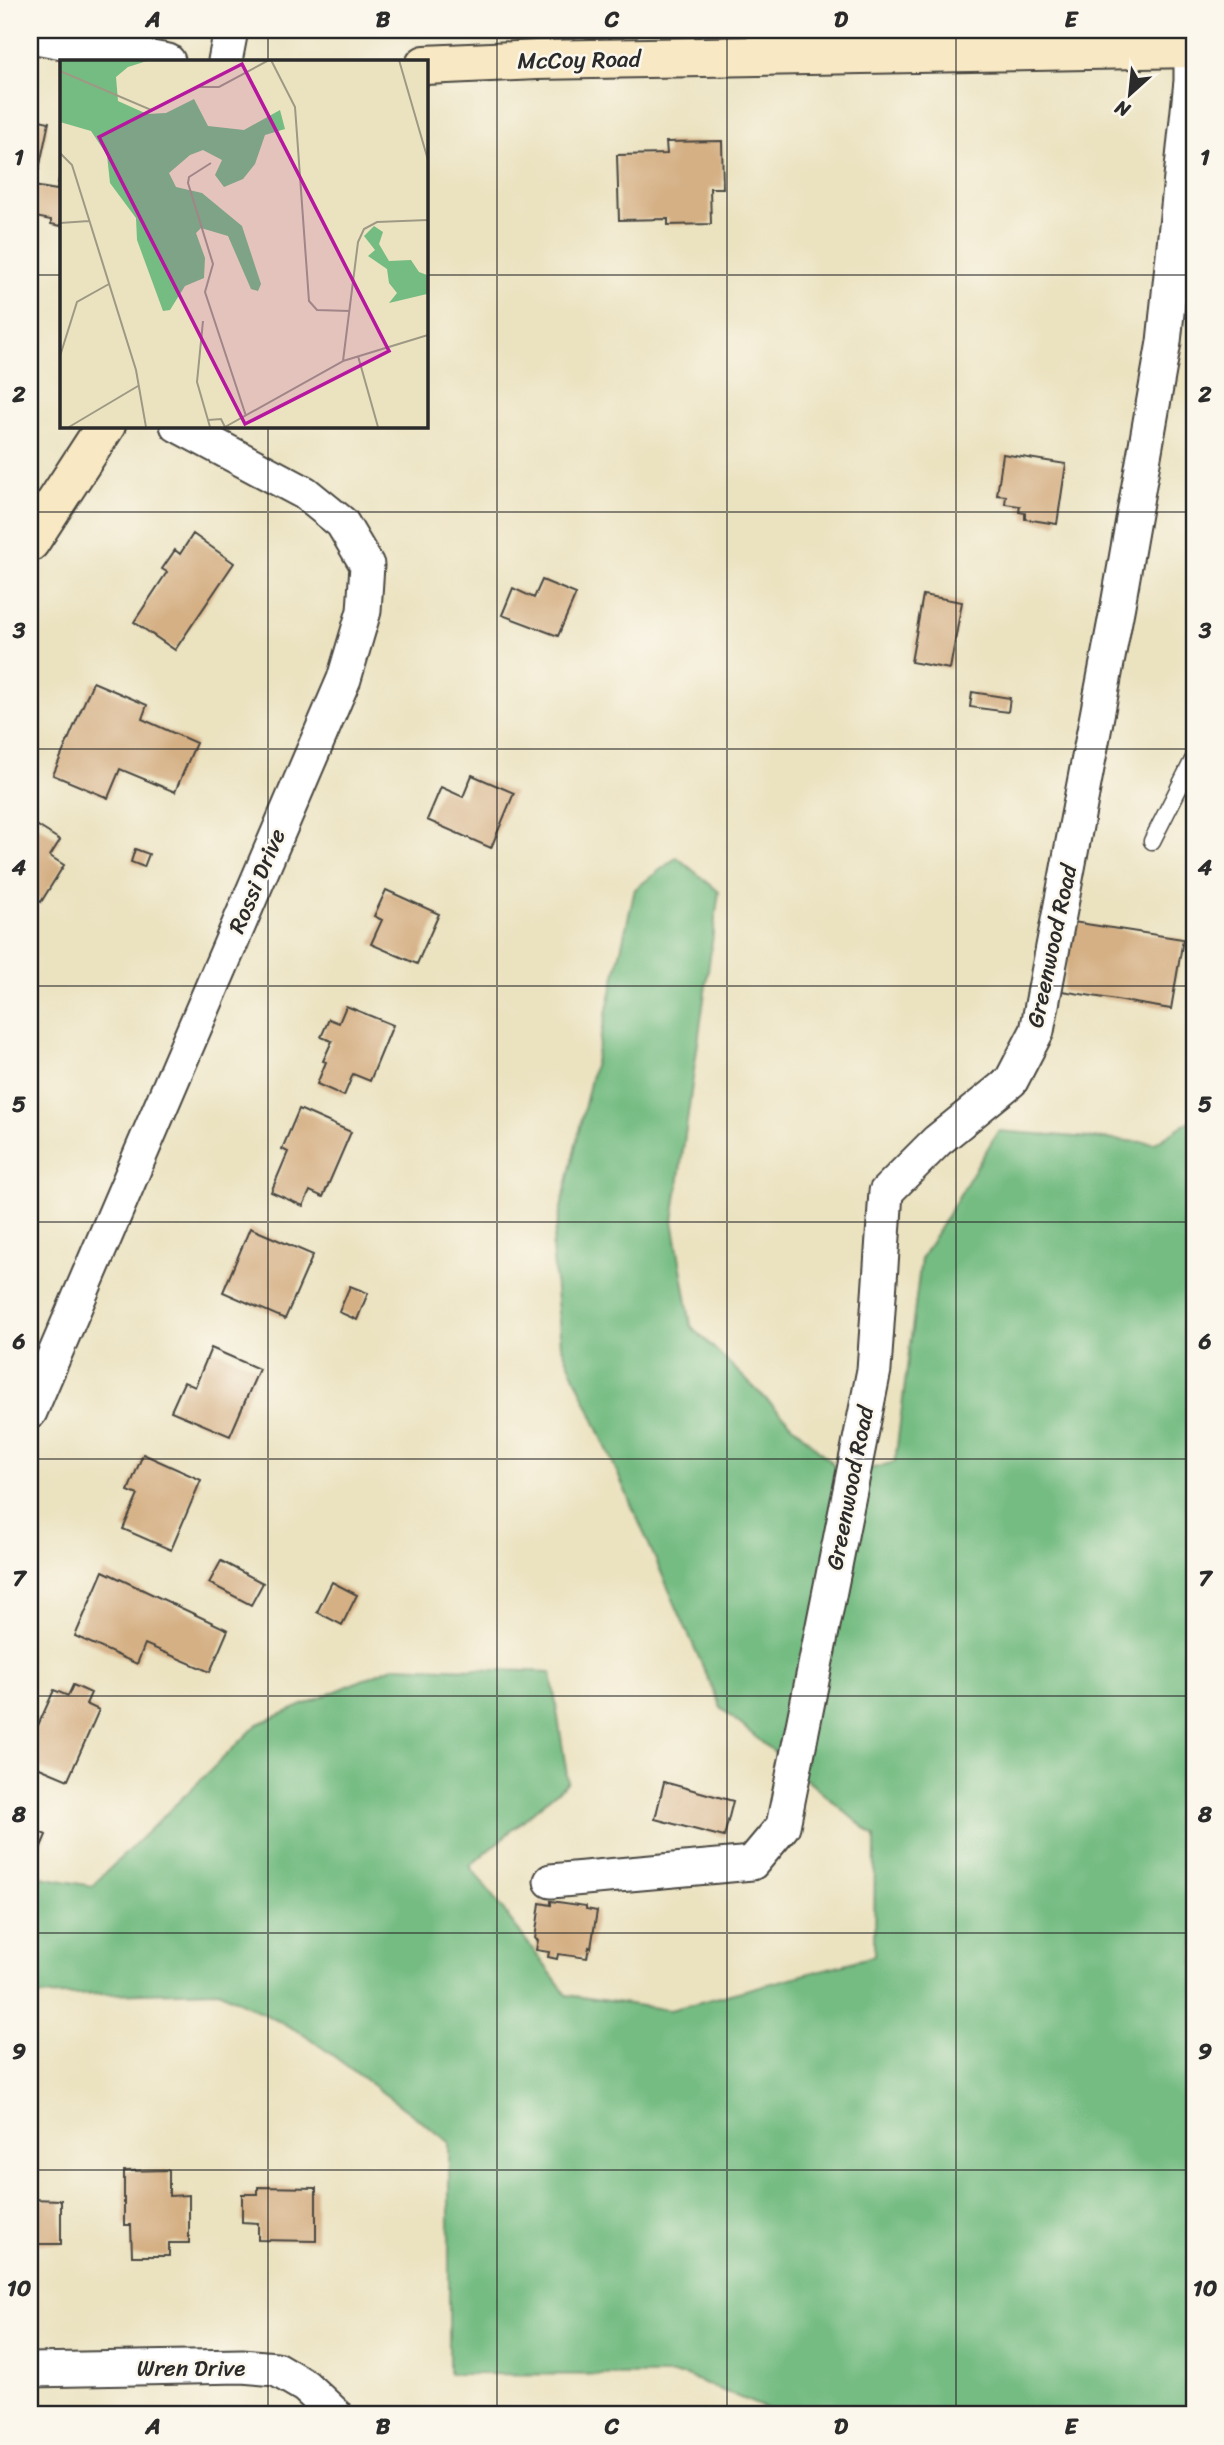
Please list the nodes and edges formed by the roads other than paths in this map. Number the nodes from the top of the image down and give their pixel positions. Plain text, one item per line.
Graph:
1 (231, 30) edge
2 (30, 36) edge
3 (1184, 44) edge
4 (162, 60) edge
5 (225, 60) edge
6 (427, 65) edge
7 (105, 427) edge
8 (181, 427) edge
9 (30, 542) edge
10 (1194, 758) edge
11 (1152, 841) dead end
12 (30, 1412) edge
13 (551, 1881) dead end
14 (30, 2371) edge
15 (337, 2415) edge

1 - 5 street
2 - 4 street
3 - 6 street, McCoy Road
3 - 13 street, Greenwood Road
7 - 9 street
8 - 12 street, Rossi Drive
10 - 11 lane
14 - 15 street, Wren Drive

